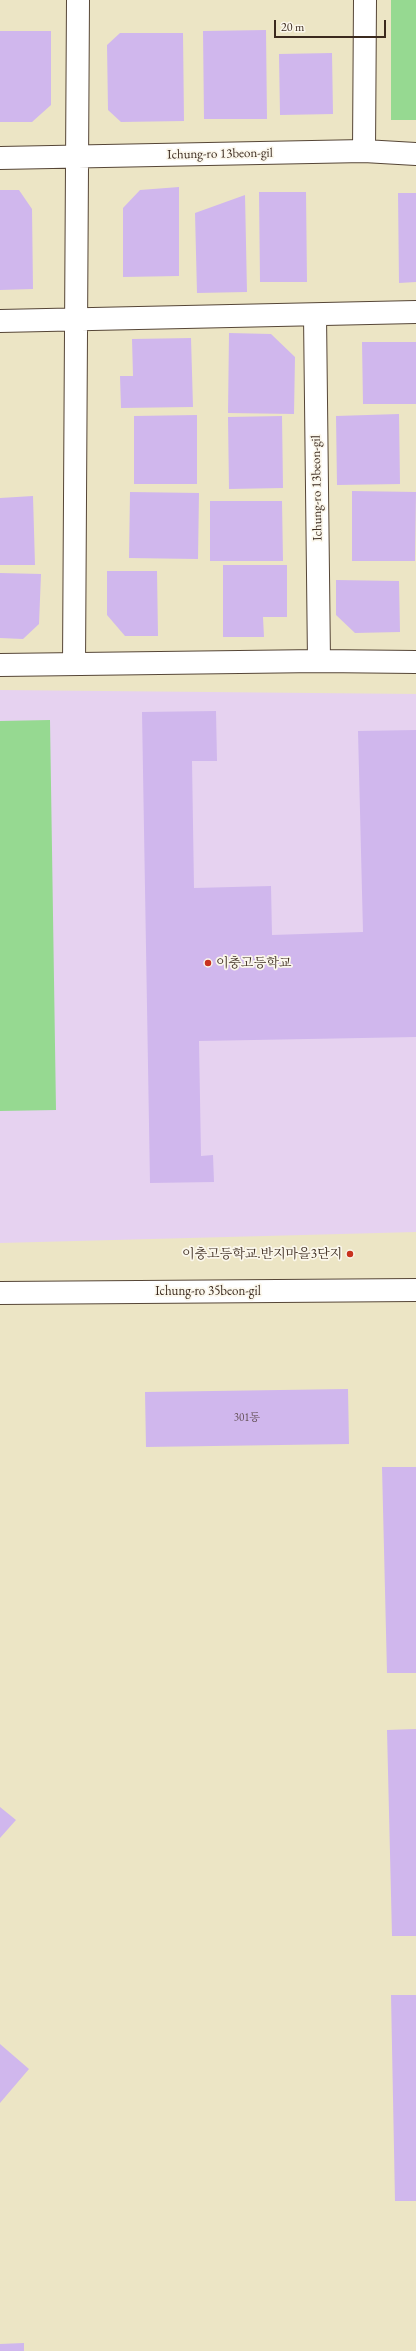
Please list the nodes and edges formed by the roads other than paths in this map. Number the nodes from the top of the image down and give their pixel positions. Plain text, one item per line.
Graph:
1 (78, 0) edge
2 (365, 0) edge
3 (364, 151) junction
4 (416, 154) edge
5 (0, 158) edge
6 (76, 158) junction
7 (416, 312) edge
8 (315, 315) junction
9 (78, 320) junction
10 (0, 321) edge
11 (319, 661) junction
12 (416, 662) edge
13 (74, 664) junction
14 (0, 665) edge
15 (416, 1290) edge
16 (0, 1293) edge

1 - 6 street
2 - 3 street
3 - 4 street, Ichung-ro 13beon-gil
3 - 6 street, Ichung-ro 13beon-gil
5 - 6 street, Ichung-ro 13beon-gil
6 - 9 street
7 - 8 street
8 - 9 street
8 - 11 street, Ichung-ro 13beon-gil
9 - 10 street
9 - 13 street
11 - 12 street
11 - 13 street
13 - 14 street
15 - 16 street, Ichung-ro 35beon-gil

